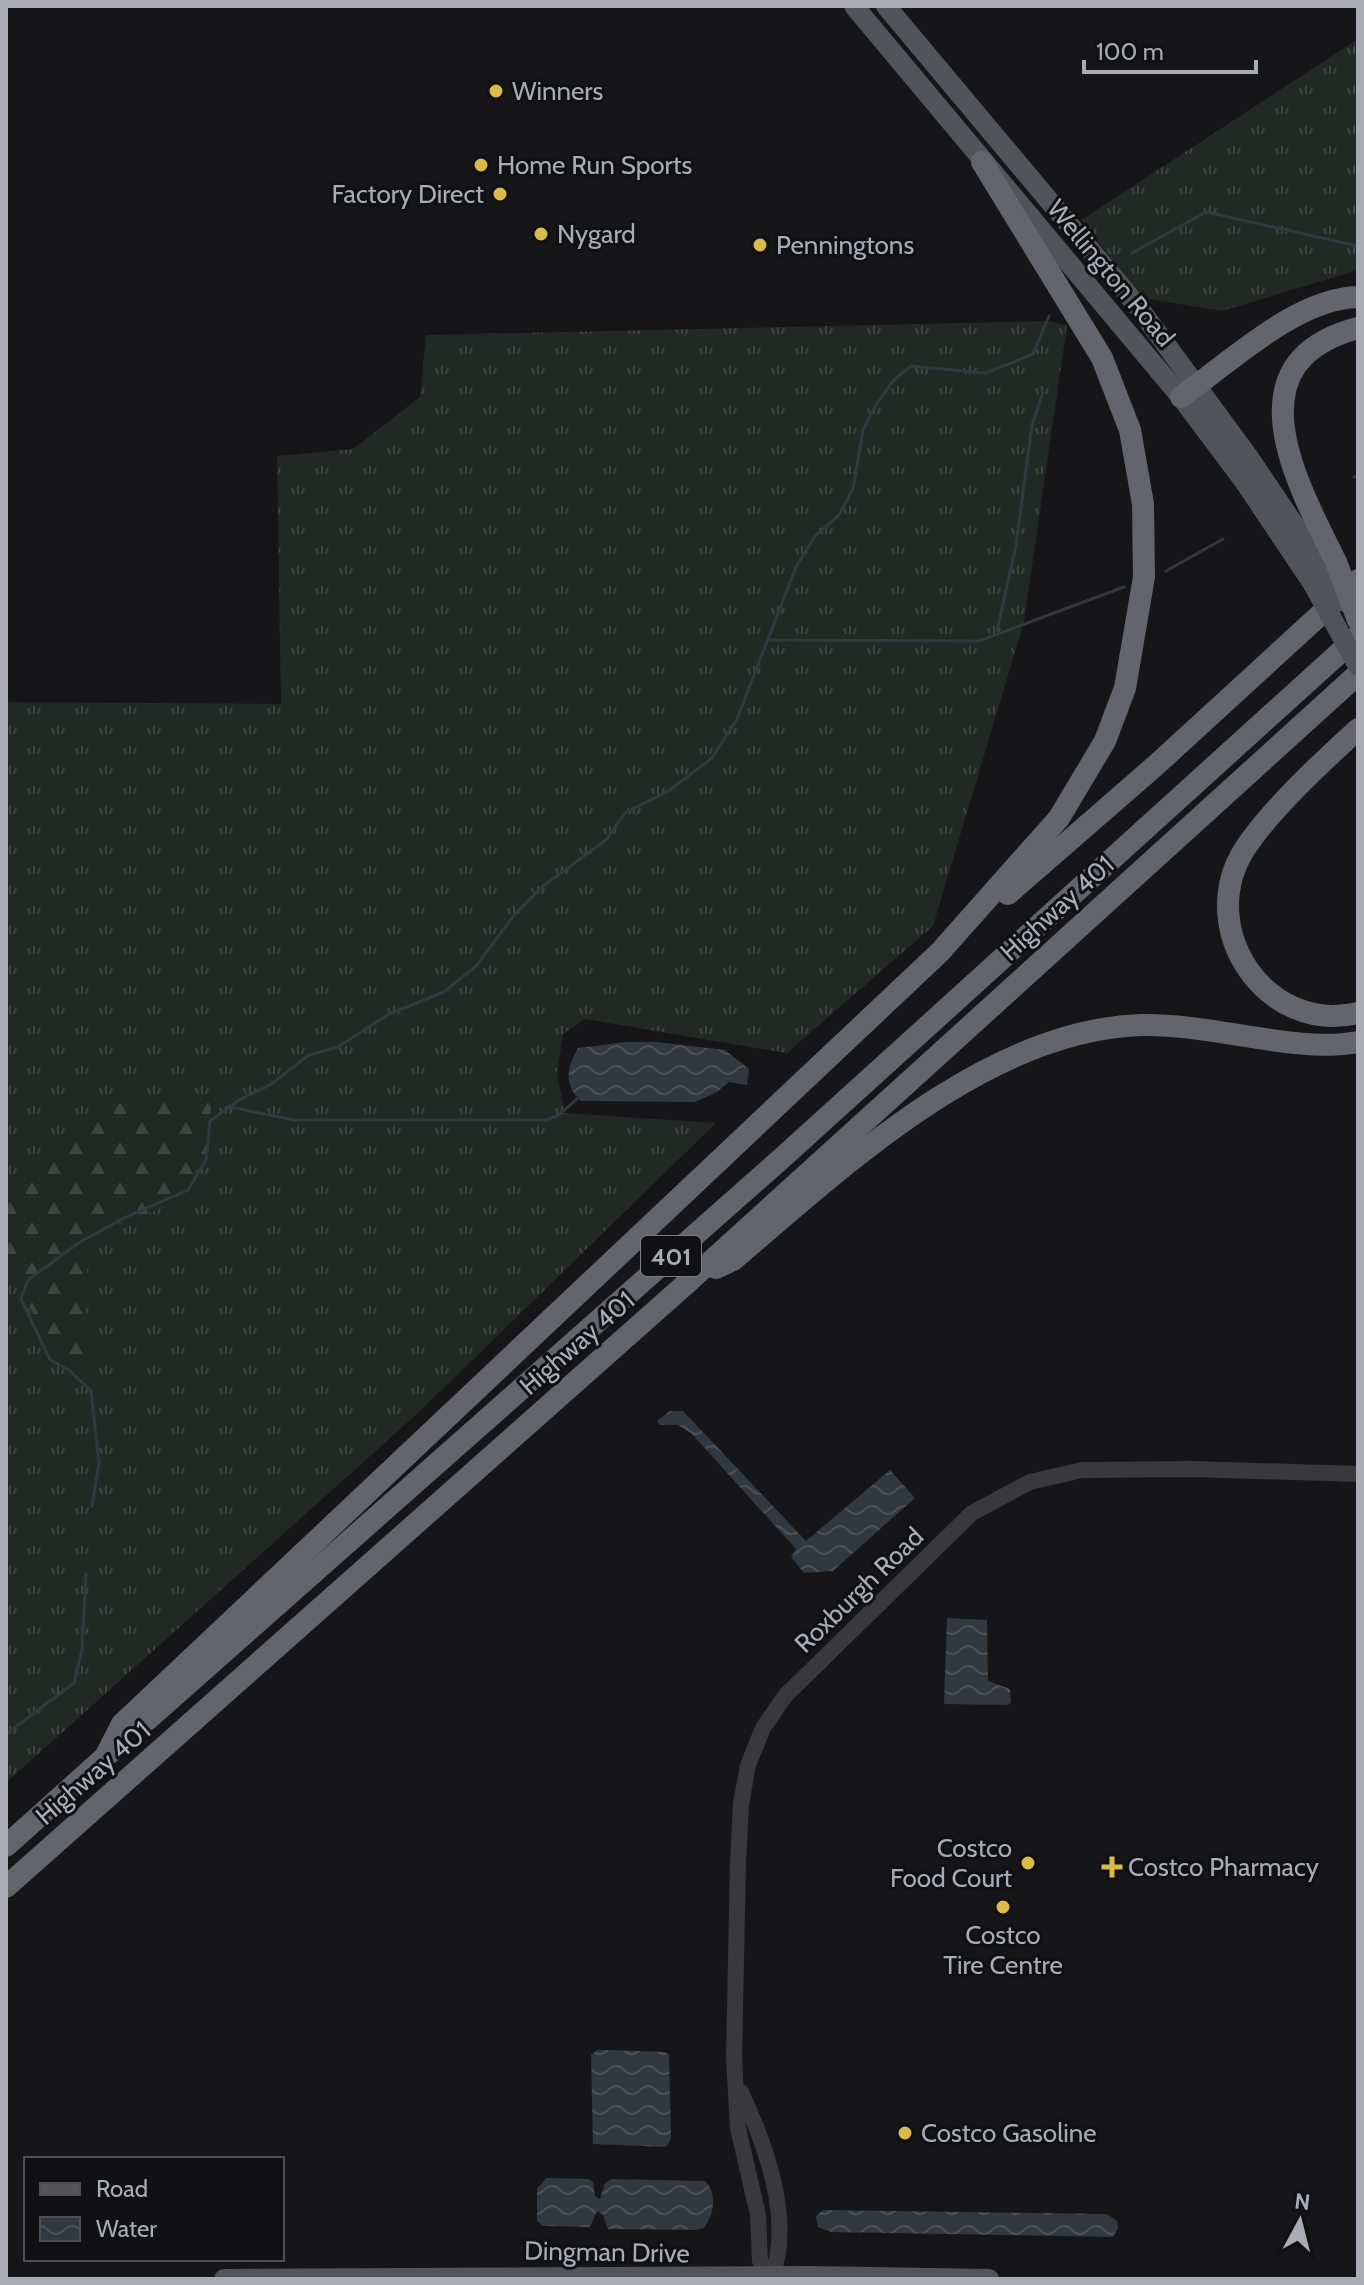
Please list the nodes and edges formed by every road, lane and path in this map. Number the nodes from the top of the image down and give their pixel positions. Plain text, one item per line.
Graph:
1 (854, 6) edge
2 (886, 6) edge
3 (982, 162) junction
4 (1358, 297) edge
5 (1358, 328) edge
6 (1189, 391) junction
7 (1325, 573) junction
8 (1358, 580) edge
9 (1358, 621) edge
10 (1358, 636) edge
11 (1358, 666) edge
12 (1358, 674) edge
13 (1358, 729) edge
14 (940, 952) junction
15 (1358, 1013) edge
16 (1358, 1042) edge
17 (687, 1283) junction
18 (1358, 1474) edge
19 (105, 1757) junction
20 (6, 1846) edge
21 (6, 1887) edge
22 (224, 2279) edge
23 (771, 2279) edge
24 (989, 2279) edge

1 - 3 main road, Wellington Road
2 - 6 main road, Wellington Road
3 - 6 main road, Wellington Road
3 - 14 highway
4 - 6 highway
5 - 7 highway
6 - 7 main road, Wellington Road
7 - 9 highway, bridge
7 - 11 main road, Wellington Road, bridge
8 - 14 highway
10 - 19 highway, Highway 401 / 401
12 - 17 highway, Highway 401 / 401
13 - 15 highway
14 - 19 highway
16 - 17 highway
17 - 21 highway, Highway 401 / 401
18 - 23 street, Roxburgh Road
19 - 20 highway, Highway 401 / 401
22 - 23 main road, Dingman Drive
23 - 24 main road, Dingman Drive

